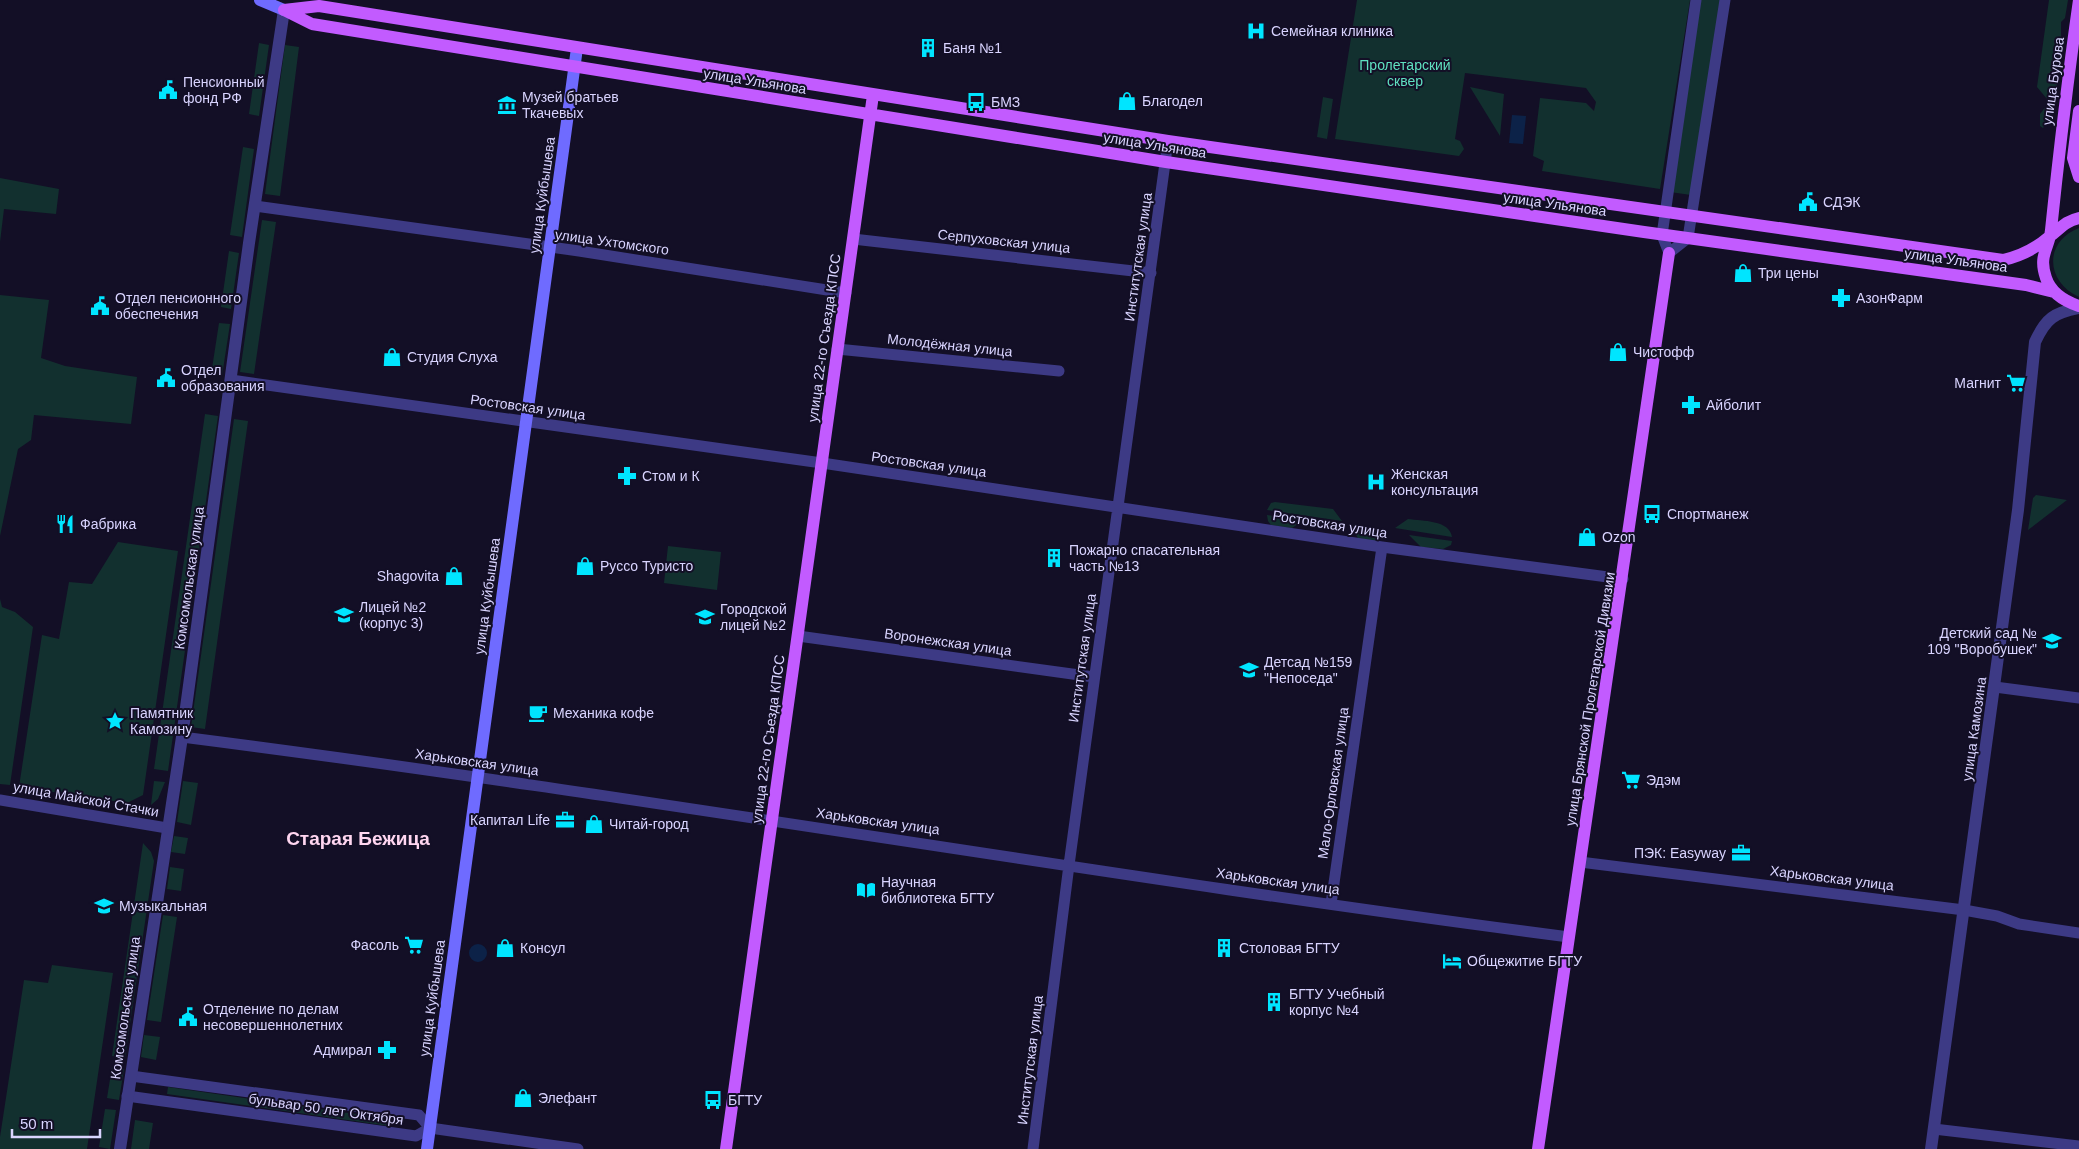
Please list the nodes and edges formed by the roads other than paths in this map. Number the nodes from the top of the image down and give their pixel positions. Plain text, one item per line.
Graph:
1 (260, 0) edge
2 (1696, 0) edge
3 (1725, 0) edge
4 (2079, 0) edge
5 (284, 10) junction
6 (577, 48) junction
7 (574, 67) junction
8 (873, 95) junction
9 (2079, 111) edge
10 (870, 115) junction
11 (1168, 141) junction
12 (1166, 162) junction
13 (2079, 177) edge
14 (255, 206) junction
15 (1665, 212) junction
16 (1692, 216) junction
17 (2079, 218) edge
18 (1662, 235) junction
19 (2051, 236) junction
20 (1688, 238) junction
21 (853, 239) junction
22 (550, 248) junction
23 (1669, 253) junction
24 (1151, 273) junction
25 (2054, 292) junction
26 (846, 293) junction
27 (2079, 307) edge
28 (837, 348) junction
29 (1060, 371) dead end
30 (231, 380) junction
31 (526, 422) junction
32 (822, 463) junction
33 (1118, 507) junction
34 (1382, 548) junction
35 (1623, 579) junction
36 (798, 636) junction
37 (1094, 676) junction
38 (1995, 688) junction
39 (2079, 698) edge
40 (182, 737) junction
41 (477, 776) junction
42 (0, 800) edge
43 (771, 821) junction
44 (167, 828) junction
45 (1580, 862) junction
46 (1069, 865) junction
47 (1331, 904) junction
48 (1964, 910) junction
49 (2079, 933) edge
50 (1568, 936) junction
51 (131, 1076) junction
52 (127, 1096) junction
53 (430, 1128) junction
54 (1934, 1129) junction
55 (2079, 1146) edge
56 (120, 1149) edge
57 (427, 1149) edge
58 (578, 1149) edge
59 (726, 1149) edge
60 (1033, 1149) edge
61 (1538, 1149) edge
62 (1931, 1149) edge

1 - 5 main road, улица Ульянова
2 - 15 street, улица Брянской Пролетарской Дивизии
3 - 16 street
4 - 19 main road, улица Бурова
5 - 6 main road, улица Ульянова
5 - 7 main road, улица Ульянова
5 - 14 street, Комсомольская улица
6 - 7 main road, улица Куйбышева
6 - 8 main road, улица Ульянова
7 - 10 main road, улица Ульянова
7 - 22 main road, улица Куйбышева
8 - 10 main road, улица 22-го Съезда КПСС
8 - 11 main road, улица Ульянова
9 - 13 main road
10 - 12 main road, улица Ульянова
10 - 21 main road, улица 22-го Съезда КПСС
11 - 12 street, Институтская улица
11 - 15 main road, улица Ульянова
12 - 18 main road, улица Ульянова
12 - 24 street, Институтская улица
14 - 22 street, улица Ухтомского
14 - 30 street, Комсомольская улица
15 - 16 main road, улица Ульянова
15 - 18 street, улица Брянской Пролетарской Дивизии
16 - 19 main road, улица Ульянова
16 - 20 street
17 - 19 main road
18 - 20 main road, улица Ульянова
18 - 23 street, улица Брянской Пролетарской Дивизии
19 - 25 main road, улица Бурова
20 - 23 street
20 - 25 main road, улица Ульянова
21 - 24 street, Серпуховская улица
21 - 26 main road, улица 22-го Съезда КПСС
22 - 26 street, улица Ухтомского
22 - 31 main road, улица Куйбышева
23 - 35 main road, улица Брянской Пролетарской Дивизии
24 - 33 street, Институтская улица
25 - 27 main road, улица Ульянова
26 - 28 main road, улица 22-го Съезда КПСС
27 - 38 street, улица Камозина
28 - 29 street, Молодёжная улица
28 - 32 main road, улица 22-го Съезда КПСС
30 - 31 street, Ростовская улица
30 - 40 street, Комсомольская улица
31 - 32 street, Ростовская улица
31 - 41 main road, улица Куйбышева
32 - 33 street, Ростовская улица
32 - 36 main road, улица 22-го Съезда КПСС
33 - 34 street, Ростовская улица
33 - 37 street, Институтская улица
34 - 35 street, Ростовская улица
34 - 47 street, Мало-Орловская улица
35 - 45 main road, улица Брянской Пролетарской Дивизии
36 - 37 street, Воронежская улица
36 - 43 main road, улица 22-го Съезда КПСС
37 - 46 street, Институтская улица
38 - 39 street
38 - 48 street, улица Камозина
40 - 41 street, Харьковская улица
40 - 44 street, Комсомольская улица
41 - 43 street, Харьковская улица
41 - 53 main road, улица Куйбышева
42 - 44 street, улица Майской Стачки
43 - 46 street, Харьковская улица
43 - 59 main road, улица 22-го Съезда КПСС
44 - 51 street, Комсомольская улица
45 - 48 street, Харьковская улица
45 - 50 main road, улица Брянской Пролетарской Дивизии
46 - 47 street, Харьковская улица
46 - 60 street, Институтская улица
47 - 50 street, Харьковская улица
48 - 49 street, Харьковская улица
48 - 54 street, улица Камозина
50 - 61 main road, улица Брянской Пролетарской Дивизии
51 - 52 street, Комсомольская улица
51 - 53 street
52 - 53 street, бульвар 50 лет Октября
52 - 56 street, Комсомольская улица
53 - 57 main road, улица Куйбышева
53 - 58 street, бульвар 50 лет Октября
54 - 55 street
54 - 62 street, улица Камозина

